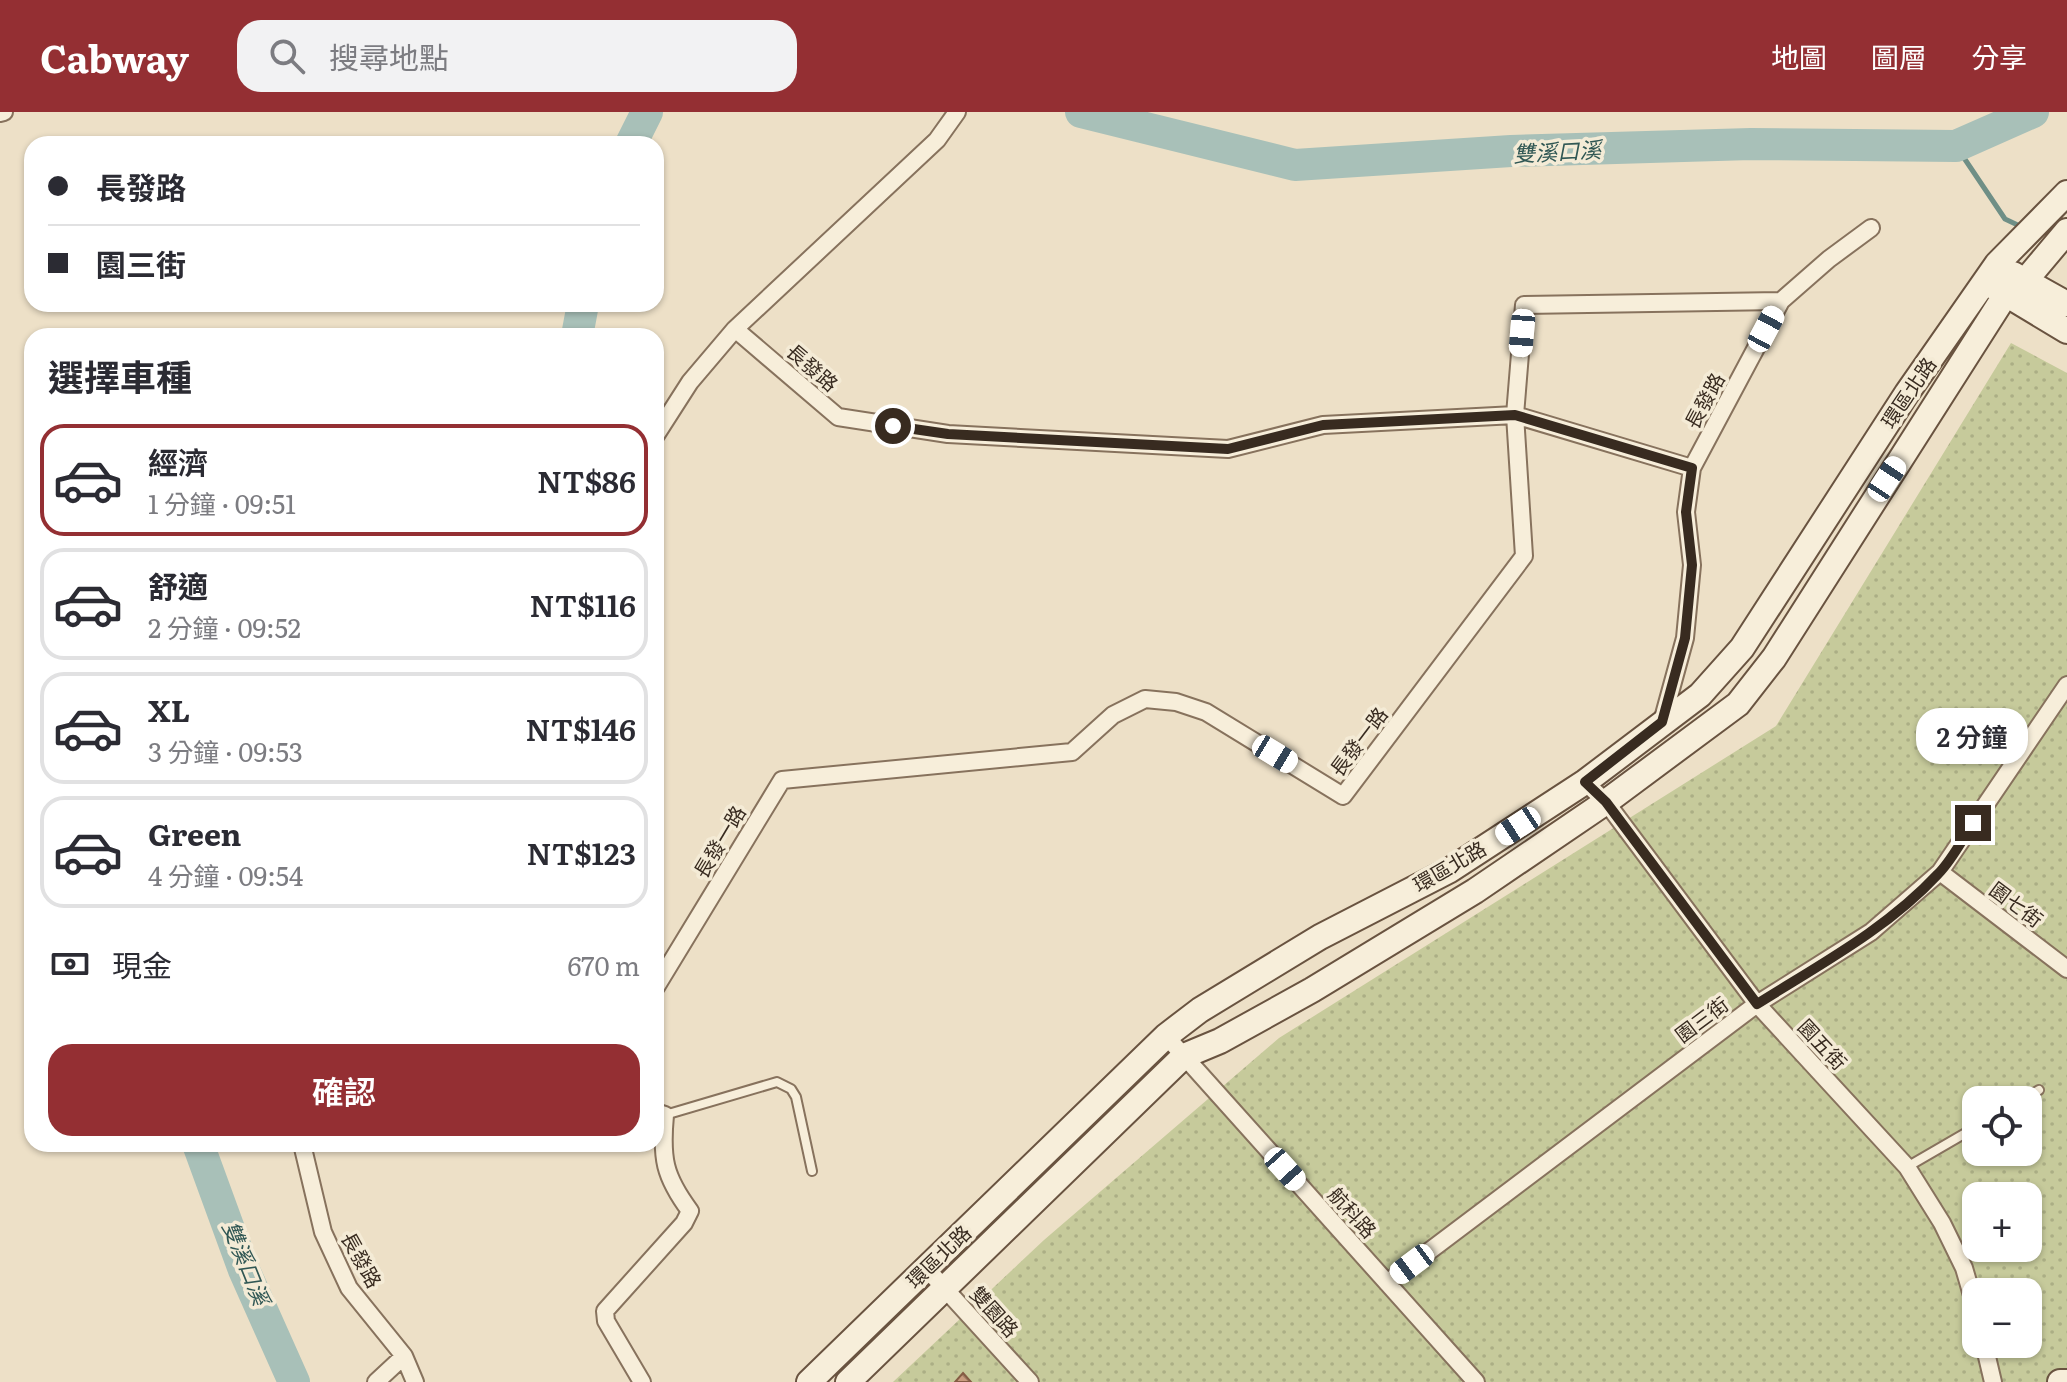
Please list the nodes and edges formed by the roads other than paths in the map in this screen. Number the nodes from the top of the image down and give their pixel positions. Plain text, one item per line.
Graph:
1 (957, 112) edge
2 (2067, 193) edge
3 (1871, 228) dead end
4 (2059, 240) edge
5 (2004, 280) junction
6 (1781, 301) junction
7 (2067, 304) edge
8 (735, 329) junction
9 (2067, 331) edge
10 (1515, 415) junction
11 (664, 423) edge
12 (1692, 468) junction
13 (2067, 685) edge
14 (2062, 704) edge
15 (1662, 722) junction
16 (1585, 782) junction
17 (1606, 802) junction
18 (1940, 872) junction
19 (2067, 969) edge
20 (664, 974) edge
21 (1757, 1004) junction
22 (1166, 1036) junction
23 (1184, 1056) junction
24 (664, 1112) edge
25 (1962, 1135) edge
26 (304, 1152) edge
27 (663, 1152) edge
28 (1907, 1167) junction
29 (812, 1171) dead end
30 (927, 1269) junction
31 (1966, 1278) edge
32 (1387, 1283) junction
33 (946, 1288) junction
34 (404, 1356) junction
35 (1987, 1358) edge
36 (380, 1378) edge
37 (415, 1382) edge
38 (642, 1382) edge
39 (809, 1382) edge
40 (848, 1382) edge
41 (1030, 1382) edge
42 (1476, 1382) edge
43 (1993, 1382) edge
44 (2060, 1382) edge
45 (2067, 1382) edge

1 - 8 street
2 - 5 street
3 - 6 street, 長發路
4 - 5 street
5 - 7 street
5 - 9 street
5 - 15 street, 環區北路
5 - 17 street, 環區北路
6 - 10 street, 長發一路
6 - 12 street, 長發路
8 - 10 street, 長發路
8 - 11 street
10 - 12 street, 長發路
10 - 20 street, 長發一路
12 - 15 street
13 - 14 street, 園三街
14 - 18 street, 園三街
15 - 16 street, 環區北路
16 - 17 street, 園五街
16 - 22 street, 環區北路
17 - 21 street, 園五街
17 - 23 street, 環區北路
18 - 19 street, 園七街
18 - 21 street, 園三街
21 - 28 street, 園五街
21 - 32 street, 園三街
22 - 23 street, 航科路
22 - 30 street, 環區北路
23 - 32 street, 航科路
23 - 33 street, 環區北路
24 - 29 lane
25 - 28 lane
26 - 34 street, 長發路
27 - 38 street
28 - 31 street, 園五街
30 - 33 street, 雙園路
30 - 39 street, 環區北路
32 - 42 street, 航科路
33 - 40 street, 環區北路
33 - 41 street, 雙園路
34 - 36 street
34 - 37 street, 長發路
35 - 43 street
44 - 45 street

